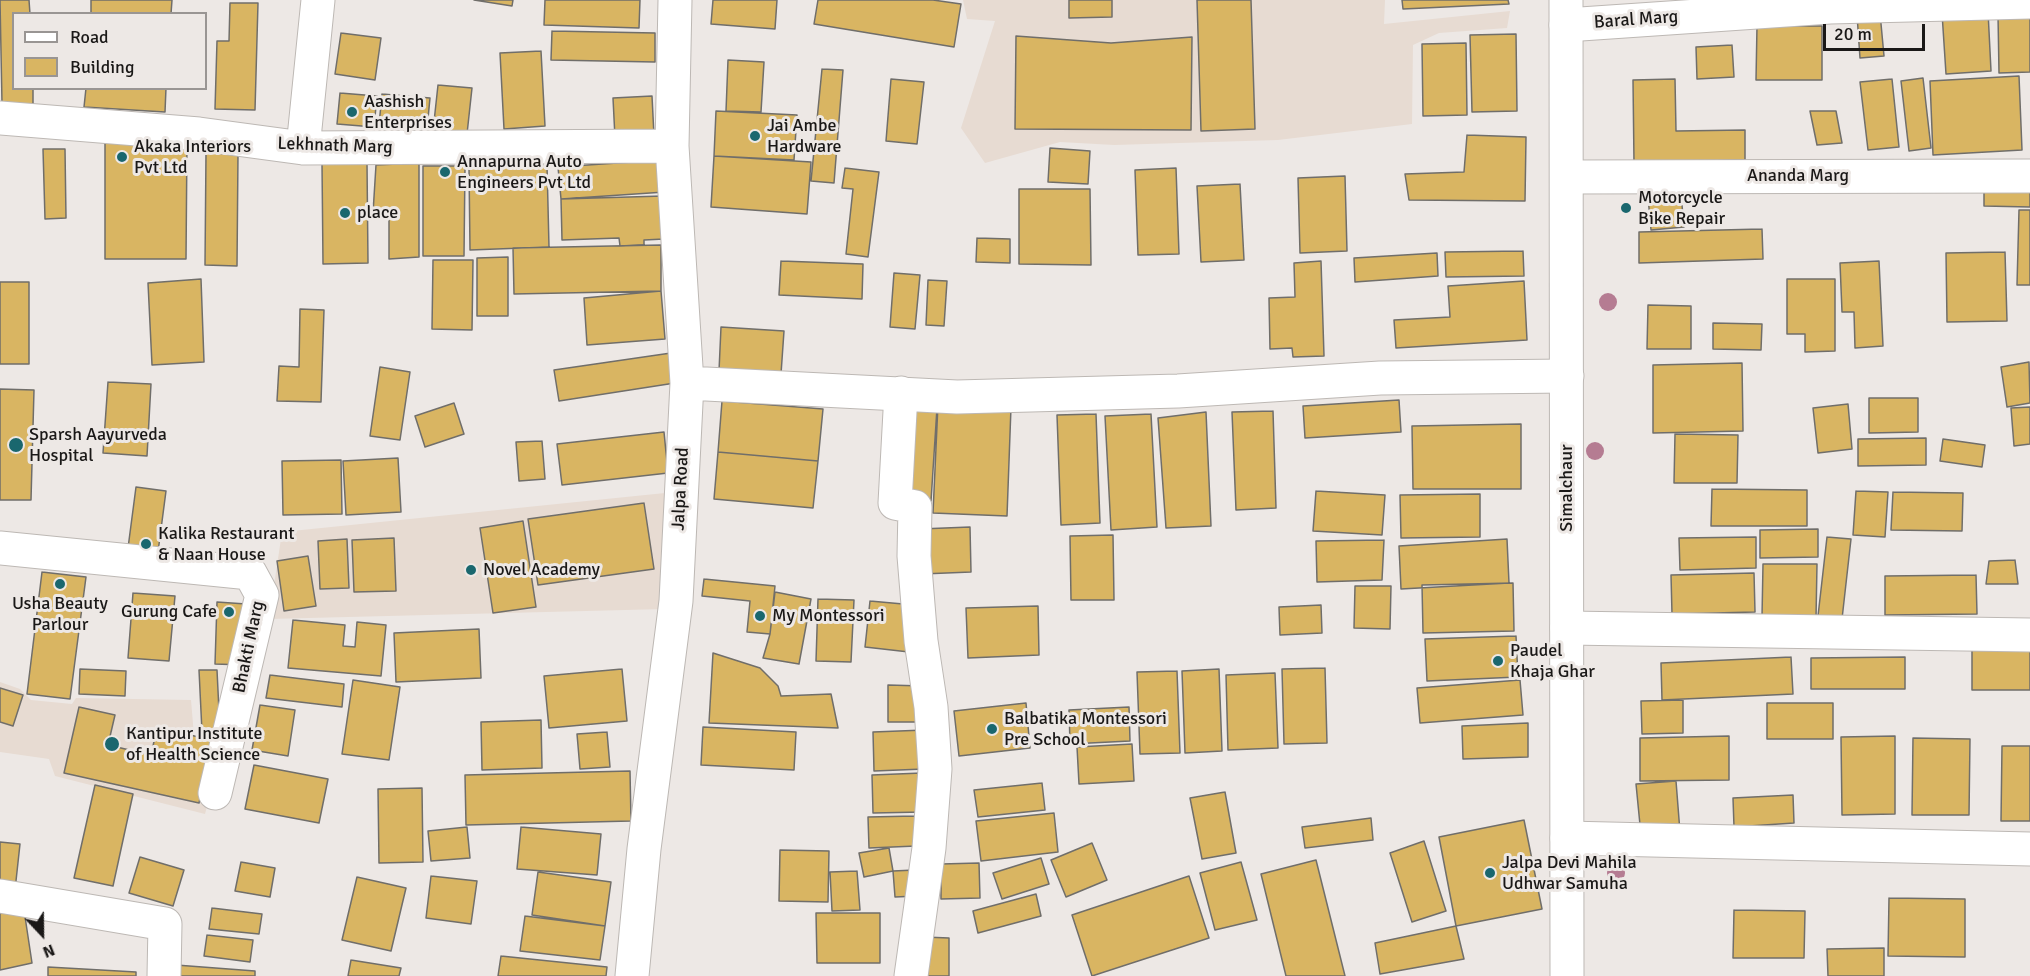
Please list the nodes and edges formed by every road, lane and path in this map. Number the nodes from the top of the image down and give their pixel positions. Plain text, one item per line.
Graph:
1 (318, 0) edge
2 (675, 0) edge
3 (2030, 2) edge
4 (1566, 13) edge
5 (0, 118) edge
6 (672, 146) junction
7 (303, 148) junction
8 (2030, 176) edge
9 (1567, 177) junction
10 (1567, 376) junction
11 (687, 383) junction
12 (901, 393) junction
13 (0, 548) edge
14 (1567, 628) junction
15 (2030, 635) edge
16 (215, 793) dead end
17 (1567, 838) junction
18 (2030, 849) edge
19 (0, 896) edge
20 (164, 976) edge
21 (632, 976) edge
22 (911, 976) edge
23 (1567, 976) edge

1 - 7 street
2 - 6 street, Jalpa Road
3 - 4 street, Baral Marg
4 - 9 street, Simalchaur
5 - 7 street, Lekhnath Marg
6 - 7 street, Lekhnath Marg
6 - 11 street, Jalpa Road
8 - 9 street, Ananda Marg
9 - 10 street, Simalchaur
10 - 12 street
10 - 14 street, Simalchaur
11 - 12 street
11 - 21 street, Jalpa Road
12 - 22 street
13 - 16 street, Bhakti Marg
14 - 15 street
14 - 17 street, Simalchaur
17 - 18 street
17 - 23 street, Simalchaur
19 - 20 street

